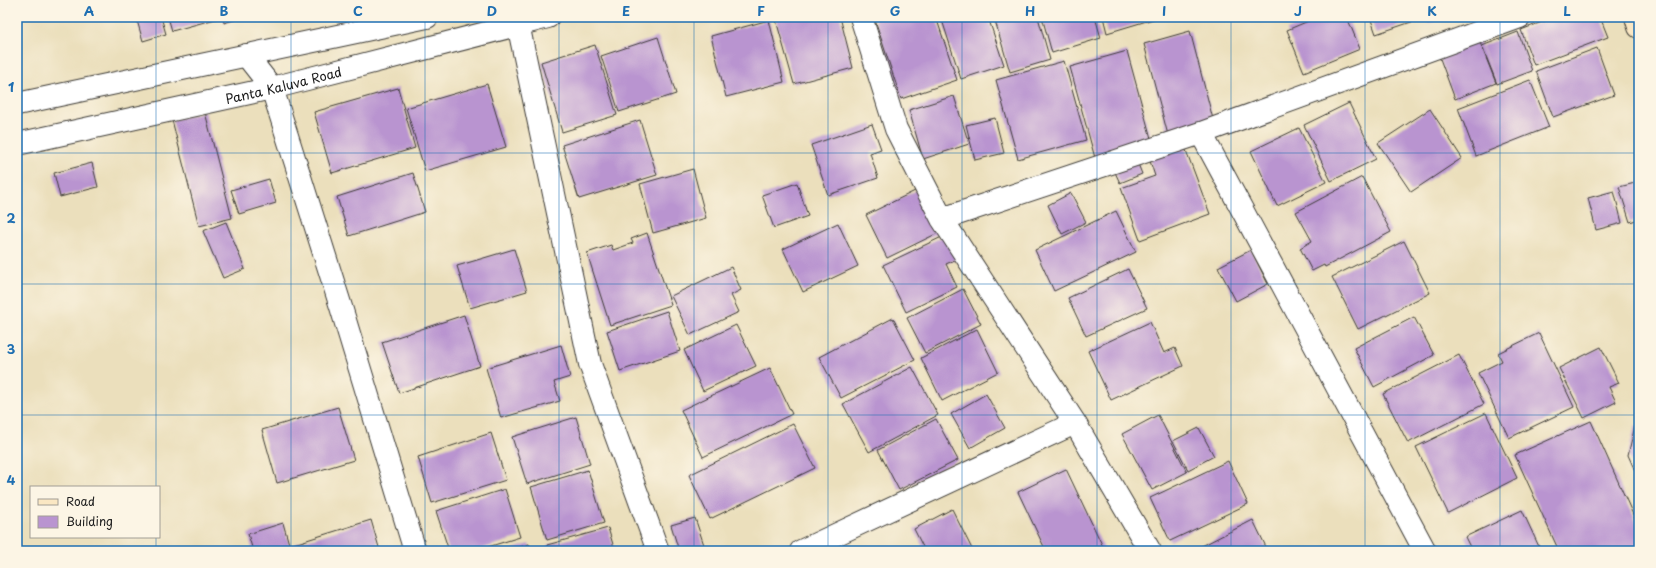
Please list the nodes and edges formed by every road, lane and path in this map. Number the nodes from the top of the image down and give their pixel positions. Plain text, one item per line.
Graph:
1 (426, 17) edge
2 (548, 17) edge
3 (861, 17) edge
4 (1520, 17) edge
5 (1636, 17) edge
6 (518, 24) junction
7 (1639, 27) edge
8 (246, 55) junction
9 (272, 88) junction
10 (17, 104) edge
11 (1201, 133) junction
12 (17, 144) edge
13 (942, 219) junction
14 (1075, 422) junction
15 (415, 551) edge
16 (658, 551) edge
17 (801, 551) edge
18 (1150, 551) edge
19 (1425, 551) edge

1 - 8 street
2 - 6 street, Panta Kaluva Road
3 - 13 street
4 - 11 street
5 - 7 main road
6 - 9 street, Panta Kaluva Road
6 - 16 street
8 - 9 street
8 - 10 street
9 - 12 street, Panta Kaluva Road
9 - 15 street
11 - 13 street
11 - 19 street
13 - 14 street
14 - 17 street
14 - 18 street

